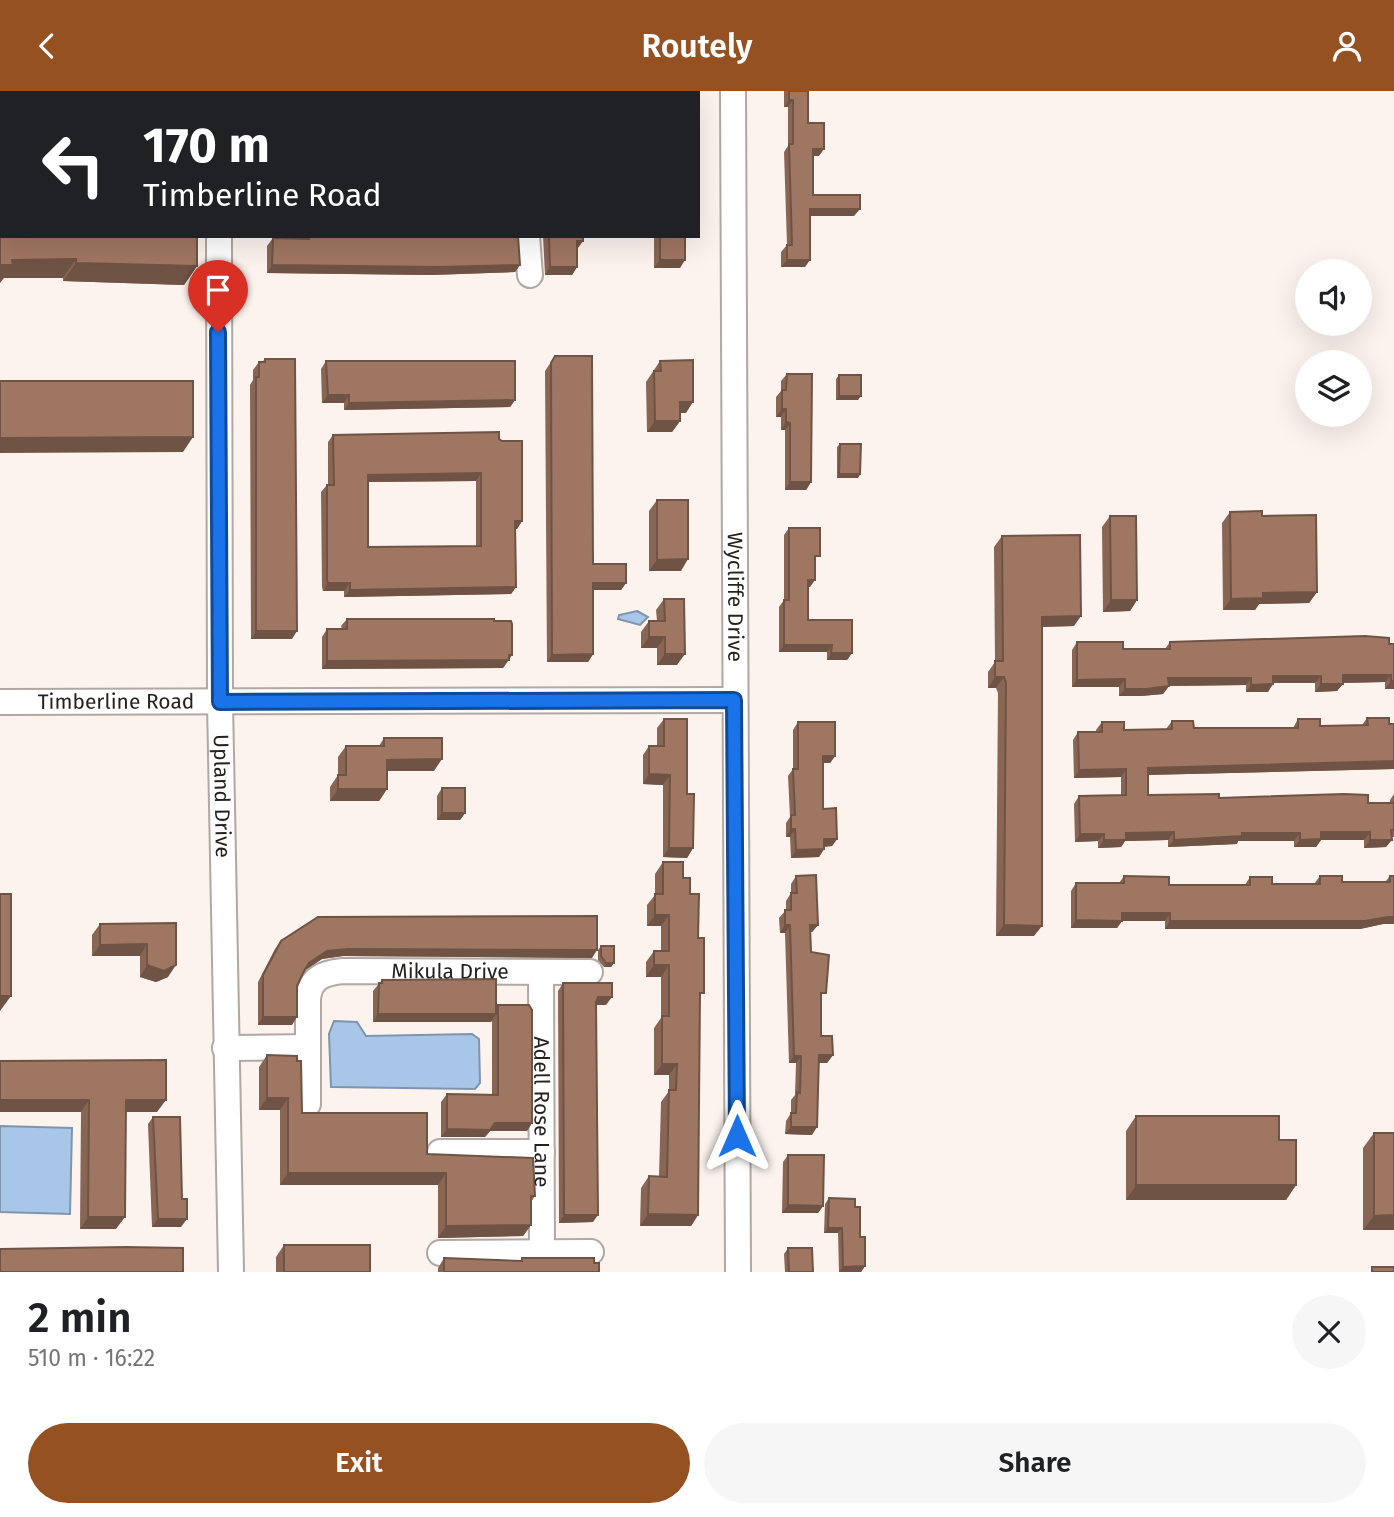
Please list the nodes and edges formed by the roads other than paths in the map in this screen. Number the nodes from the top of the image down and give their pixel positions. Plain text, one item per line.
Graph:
1 (733, 91) edge
2 (219, 238) edge
3 (527, 238) edge
4 (530, 275) dead end
5 (734, 700) junction
6 (0, 702) edge
7 (220, 702) junction
8 (541, 972) junction
9 (590, 972) dead end
10 (308, 1047) junction
11 (225, 1048) junction
12 (308, 1104) dead end
13 (542, 1152) junction
14 (440, 1153) edge
15 (542, 1252) junction
16 (591, 1252) dead end
17 (440, 1253) dead end
18 (231, 1272) edge
19 (738, 1272) edge

1 - 5 street, Wycliffe Drive
2 - 7 street, Upland Drive
3 - 4 street
5 - 7 street, Timberline Road
5 - 19 street, Wycliffe Drive
6 - 7 street, Timberline Road
7 - 11 street, Upland Drive
8 - 9 street, Mikula Drive
8 - 10 street, Mikula Drive
8 - 13 street, Adell Rose Lane
10 - 11 street
10 - 12 street
11 - 18 street, Upland Drive
13 - 14 street
13 - 15 street, Adell Rose Lane
15 - 16 street
15 - 17 street

